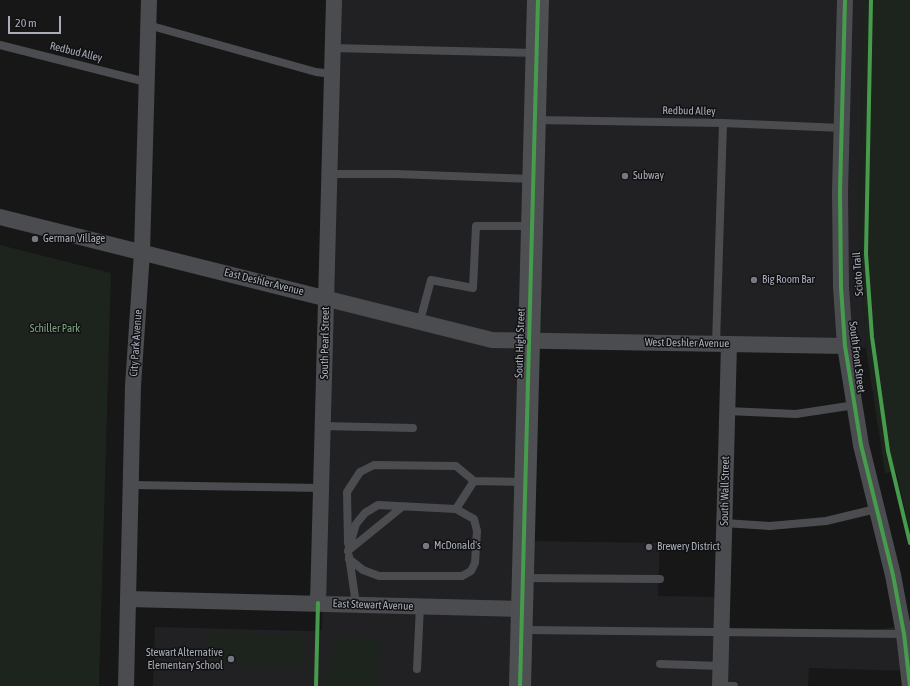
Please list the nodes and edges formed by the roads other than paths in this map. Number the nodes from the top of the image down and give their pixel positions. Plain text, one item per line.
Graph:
1 (148, 0) edge
2 (334, 0) edge
3 (538, 0) edge
4 (845, 0) edge
5 (148, 25) junction
6 (0, 45) edge
7 (332, 48) junction
8 (536, 53) junction
9 (332, 74) junction
10 (146, 82) junction
11 (535, 120) junction
12 (723, 123) junction
13 (842, 128) junction
14 (329, 174) junction
15 (533, 179) junction
16 (0, 217) edge
17 (532, 226) junction
18 (142, 252) junction
19 (326, 298) junction
20 (420, 321) junction
21 (528, 341) junction
22 (723, 344) junction
23 (845, 346) junction
24 (854, 405) junction
25 (727, 411) junction
26 (323, 426) junction
27 (413, 428) dead end
28 (474, 481) junction
29 (525, 482) junction
30 (131, 485) junction
31 (322, 488) junction
32 (402, 507) junction
33 (456, 509) junction
34 (876, 509) junction
35 (724, 523) junction
36 (348, 555) junction
37 (523, 578) junction
38 (660, 579) dead end
39 (128, 599) junction
40 (318, 603) junction
41 (356, 604) junction
42 (420, 606) junction
43 (522, 620) junction
44 (722, 633) junction
45 (904, 634) junction
46 (660, 664) dead end
47 (720, 666) junction
48 (417, 669) dead end
49 (126, 686) edge
50 (520, 686) edge
51 (720, 686) edge
52 (734, 686) edge
53 (910, 686) edge

1 - 5 street, City Park Avenue
2 - 7 street, South Pearl Street
3 - 8 main road, South High Street
4 - 13 street, South Front Street
5 - 9 lane
5 - 10 street, City Park Avenue
6 - 10 lane, Redbud Alley
7 - 8 lane
7 - 9 street, South Pearl Street
8 - 11 main road, South High Street
9 - 14 street, South Pearl Street
10 - 18 street, City Park Avenue
11 - 12 lane, Redbud Alley
11 - 15 main road, South High Street
12 - 13 lane, Redbud Alley
12 - 22 lane
13 - 23 street, South Front Street
14 - 15 lane
14 - 19 street, South Pearl Street
15 - 17 main road, South High Street
16 - 18 street, East Deshler Avenue
17 - 20 lane
17 - 21 main road, South High Street
18 - 19 street, East Deshler Avenue
18 - 30 street, City Park Avenue
19 - 20 street, East Deshler Avenue
19 - 26 street, South Pearl Street
20 - 21 street, East Deshler Avenue
21 - 22 street, West Deshler Avenue
21 - 29 main road, South High Street
22 - 23 street, West Deshler Avenue
22 - 25 street, South Wall Street
23 - 24 street, South Front Street
24 - 25 lane
24 - 34 street, South Front Street
25 - 35 street, South Wall Street
26 - 27 lane
26 - 31 street, South Pearl Street
28 - 29 lane
28 - 33 lane
28 - 36 lane
29 - 37 main road, South High Street
30 - 31 lane
30 - 39 street, City Park Avenue
31 - 40 street, South Pearl Street
32 - 33 lane
32 - 36 lane
32 - 36 lane
33 - 36 lane
34 - 35 lane
34 - 45 street, South Front Street
35 - 44 street, South Wall Street
36 - 41 lane
37 - 38 lane
37 - 43 main road, South High Street
39 - 40 street, East Stewart Avenue
39 - 49 street, City Park Avenue
40 - 41 street, East Stewart Avenue
41 - 42 street, East Stewart Avenue
42 - 43 street, East Stewart Avenue
42 - 48 lane
43 - 44 lane
43 - 50 main road, South High Street
44 - 45 lane
44 - 47 street, South Wall Street
45 - 53 street, South Front Street
46 - 47 lane
47 - 51 street, South Wall Street
51 - 52 lane

